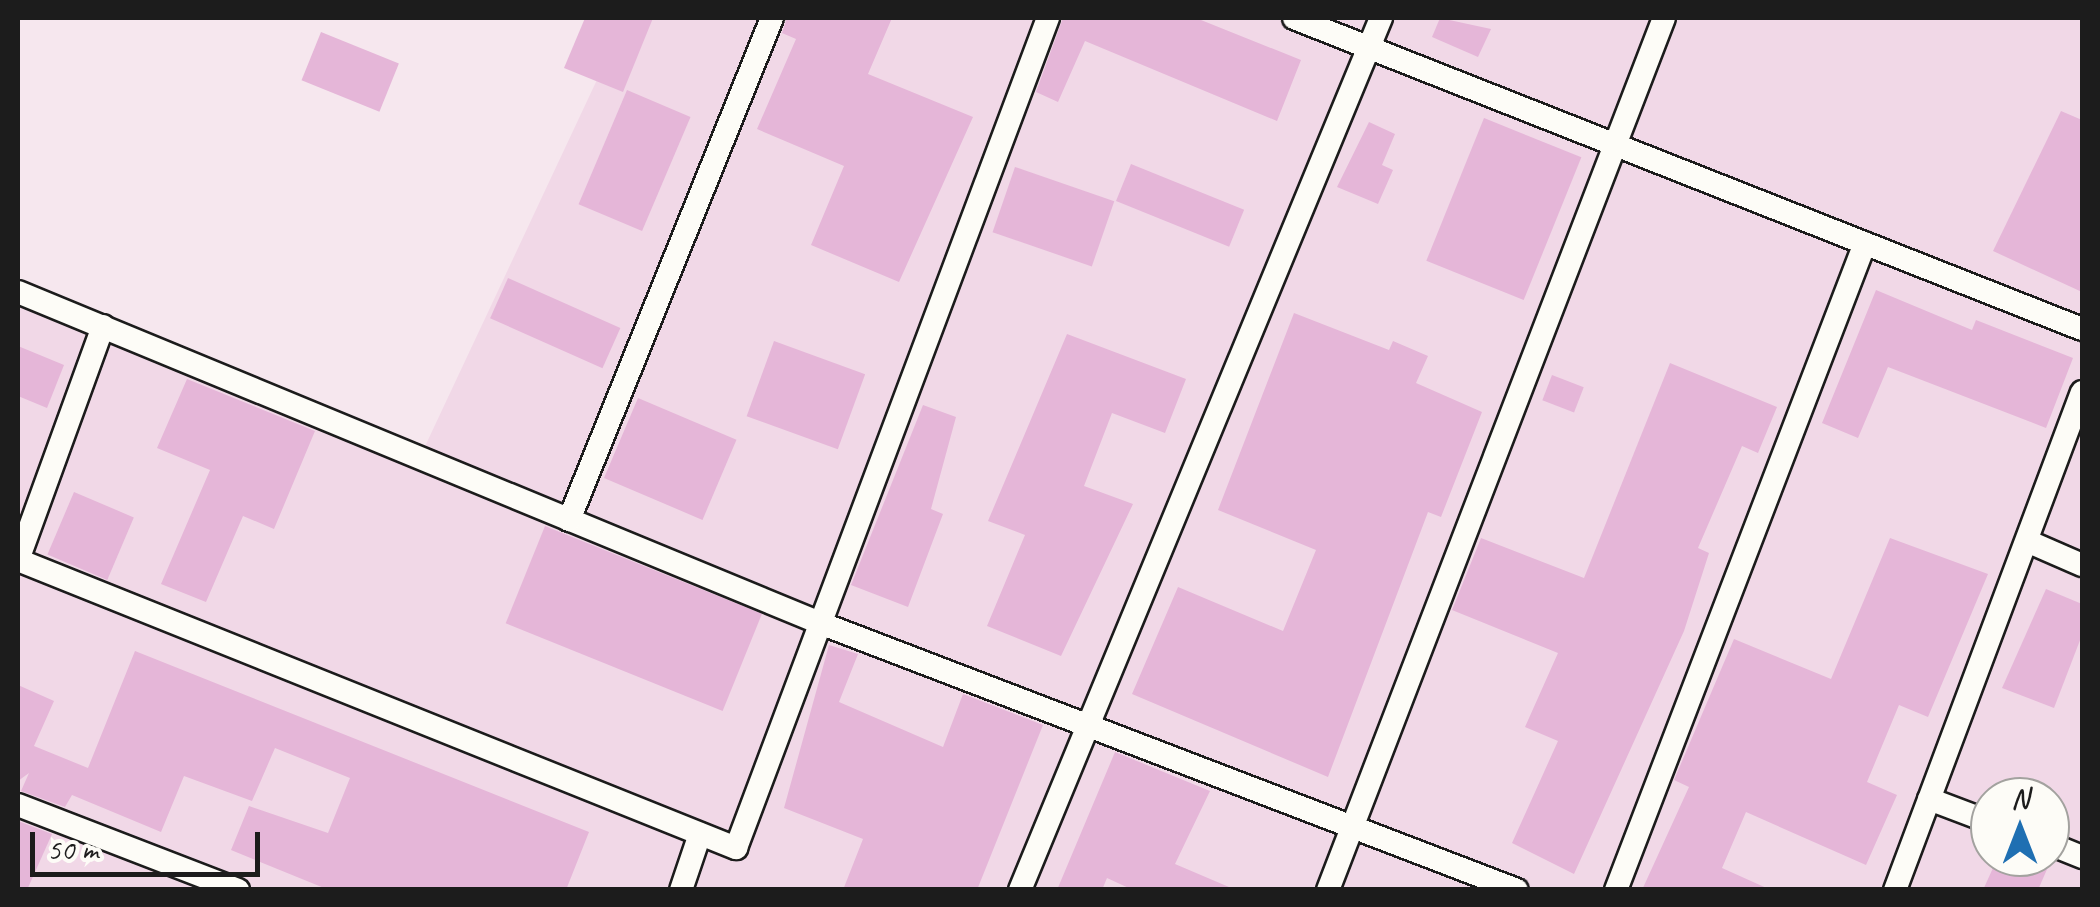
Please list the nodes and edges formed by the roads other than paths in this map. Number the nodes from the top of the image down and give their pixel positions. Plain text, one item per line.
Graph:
1 (772, 18) edge
2 (1048, 18) edge
3 (1294, 18) edge
4 (1380, 18) edge
5 (1664, 18) edge
6 (1368, 47) junction
7 (1615, 144) junction
8 (1865, 243) junction
9 (18, 292) edge
10 (103, 326) junction
11 (2082, 328) edge
12 (2082, 392) edge
13 (569, 520) junction
14 (2026, 541) junction
15 (18, 560) edge
16 (2082, 565) edge
17 (820, 623) junction
18 (1088, 726) junction
19 (1929, 799) junction
20 (18, 805) edge
21 (1970, 814) edge
22 (1352, 826) junction
23 (700, 834) junction
24 (175, 878) edge
25 (238, 890) edge
26 (681, 890) edge
27 (1020, 890) edge
28 (1328, 890) edge
29 (1518, 890) edge
30 (1616, 890) edge
31 (1895, 890) edge

1 - 13 street
2 - 17 street
3 - 6 street
4 - 6 street
5 - 7 street
6 - 7 street
6 - 18 street
7 - 8 street
7 - 22 street
8 - 11 street
8 - 30 street
9 - 10 street
10 - 13 street
10 - 15 street
12 - 14 street
13 - 17 street
14 - 16 street
14 - 19 street
15 - 23 street
17 - 18 street
17 - 23 street
18 - 22 street
18 - 27 street
19 - 21 street
19 - 31 street
20 - 24 street
22 - 28 street
22 - 29 street
23 - 26 street
24 - 25 street

